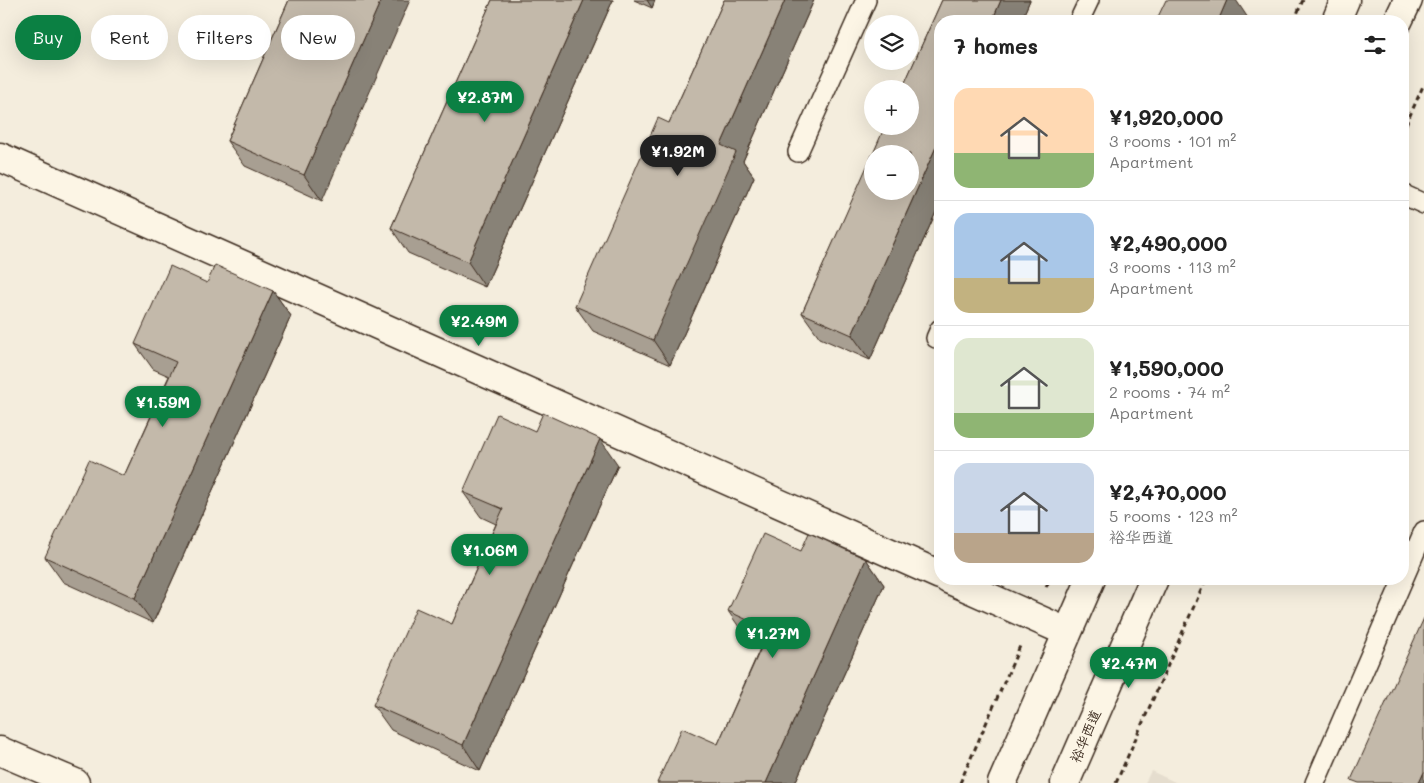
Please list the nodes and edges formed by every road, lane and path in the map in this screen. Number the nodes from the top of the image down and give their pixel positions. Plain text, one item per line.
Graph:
1 (866, 0) edge
2 (1089, 0) edge
3 (1303, 0) edge
4 (1345, 0) edge
5 (1408, 0) edge
6 (1083, 15) edge
7 (1297, 15) edge
8 (1339, 15) edge
9 (1401, 15) edge
10 (1424, 84) edge
11 (1409, 117) edge
12 (798, 152) dead end
13 (0, 158) edge
14 (1409, 197) edge
15 (1424, 204) edge
16 (1424, 531) edge
17 (1409, 566) edge
18 (934, 572) edge
19 (962, 585) edge
20 (1047, 585) edge
21 (1088, 585) edge
22 (1151, 585) edge
23 (1203, 585) edge
24 (1401, 585) edge
25 (1033, 616) junction
26 (1067, 632) junction
27 (0, 751) edge
28 (75, 783) edge
29 (960, 783) edge
30 (1002, 783) edge
31 (1065, 783) edge
32 (1116, 783) edge
33 (1315, 783) edge

1 - 12 lane
2 - 6 lane
3 - 7 path
4 - 8 street
5 - 9 street
10 - 11 path
13 - 18 street
14 - 15 lane
16 - 17 lane
19 - 25 street
20 - 25 path
21 - 26 street
22 - 31 street, 裕华西道
23 - 32 path
24 - 33 lane
25 - 26 street
25 - 29 path
26 - 30 street
27 - 28 street

